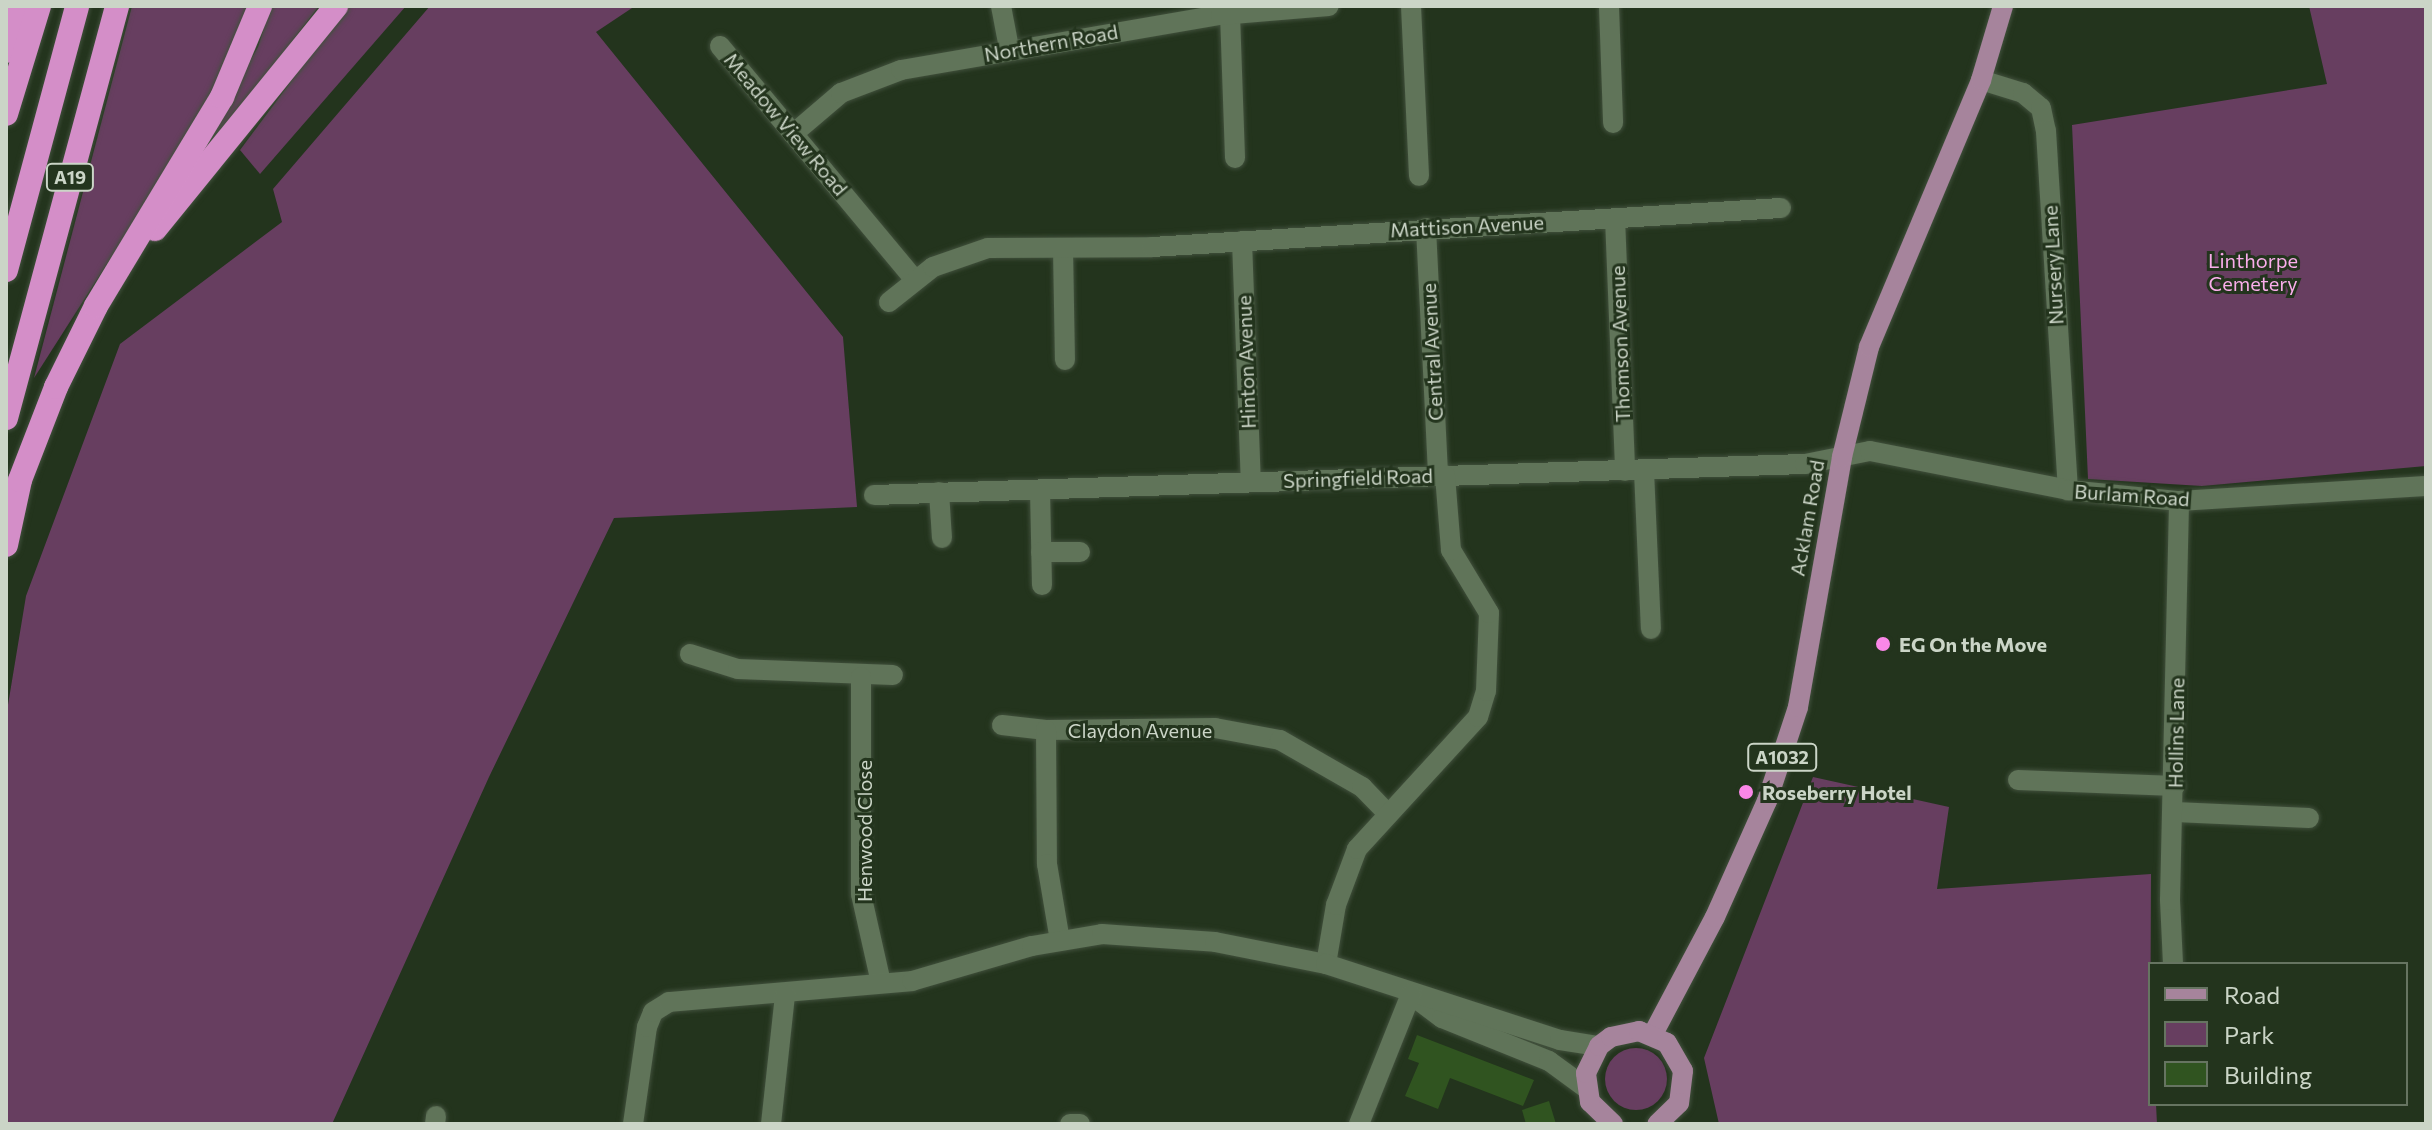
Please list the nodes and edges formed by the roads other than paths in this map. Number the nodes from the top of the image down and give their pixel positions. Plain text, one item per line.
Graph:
1 (16, 6) edge
2 (39, 6) edge
3 (77, 6) edge
4 (117, 6) edge
5 (260, 6) edge
6 (336, 6) edge
7 (1001, 6) edge
8 (1329, 6) edge
9 (1411, 6) edge
10 (1609, 6) edge
11 (2003, 6) edge
12 (1230, 14) junction
13 (720, 46) dead end
14 (1009, 48) junction
15 (6, 51) edge
16 (1981, 80) junction
17 (6, 114) edge
18 (1613, 123) dead end
19 (793, 134) junction
20 (1235, 158) dead end
21 (1419, 176) dead end
22 (1781, 208) dead end
23 (1615, 218) junction
24 (1426, 228) junction
25 (1242, 241) junction
26 (1063, 248) junction
27 (6, 270) edge
28 (119, 270) junction
29 (914, 279) junction
30 (889, 302) dead end
31 (1065, 360) dead end
32 (6, 418) edge
33 (1842, 457) junction
34 (1635, 471) junction
35 (1441, 476) junction
36 (1251, 482) junction
37 (2426, 486) edge
38 (1040, 490) junction
39 (2068, 490) junction
40 (939, 492) junction
41 (874, 495) dead end
42 (2179, 501) junction
43 (942, 538) dead end
44 (6, 545) edge
45 (1041, 552) junction
46 (1080, 552) dead end
47 (1042, 585) dead end
48 (1651, 629) dead end
49 (690, 654) dead end
50 (893, 675) dead end
51 (861, 677) junction
52 (1002, 725) dead end
53 (1046, 730) junction
54 (2018, 780) dead end
55 (2175, 786) junction
56 (1386, 812) junction
57 (2175, 812) junction
58 (2309, 818) dead end
59 (1060, 941) junction
60 (2173, 962) edge
61 (1326, 964) junction
62 (881, 983) junction
63 (1411, 994) junction
64 (785, 995) junction
65 (1653, 1034) junction
66 (1599, 1046) junction
67 (1586, 1088) junction
68 (633, 1124) edge
69 (771, 1124) edge
70 (1070, 1124) edge
71 (1080, 1124) edge
72 (1359, 1124) edge
73 (1613, 1124) edge
74 (1657, 1124) edge

1 - 15 highway
2 - 17 highway
3 - 27 highway, A19
4 - 32 highway, A19
5 - 28 highway
6 - 28 highway
7 - 14 street
8 - 12 street, Northern Road
9 - 21 street
10 - 18 street
11 - 16 main road, Acklam Road / A1032
12 - 14 street, Northern Road
12 - 20 street
13 - 19 street, Meadow View Road
14 - 19 street, Northern Road
16 - 33 main road, Acklam Road / A1032
16 - 39 street, Nursery Lane
19 - 29 street, Meadow View Road
22 - 23 street, Mattison Avenue
23 - 24 street, Mattison Avenue
23 - 34 street, Thomson Avenue
24 - 25 street, Mattison Avenue
24 - 35 street, Central Avenue
25 - 26 street, Mattison Avenue
25 - 36 street, Hinton Avenue
26 - 29 street, Mattison Avenue
26 - 31 street
28 - 44 highway
29 - 30 street, Mattison Avenue
33 - 34 street, Springfield Road
33 - 39 street, Burlam Road
33 - 65 main road, Acklam Road / A1032
34 - 35 street, Springfield Road
34 - 48 street, Thomson Avenue
35 - 36 street, Springfield Road
35 - 56 street, Central Avenue
36 - 38 street, Springfield Road
37 - 42 street, Burlam Road
38 - 40 street, Springfield Road
38 - 45 street
39 - 42 street, Burlam Road
40 - 41 street, Springfield Road
40 - 43 street
42 - 55 street, Hollins Lane
45 - 46 street
45 - 47 street
49 - 51 street
50 - 51 street
51 - 62 street, Henwood Close
52 - 53 street, Claydon Avenue
53 - 56 street, Claydon Avenue
53 - 59 street, Claydon Avenue
54 - 55 street
55 - 57 street, Hollins Lane
56 - 61 street, Central Avenue
57 - 58 street
57 - 60 street, Hollins Lane
59 - 61 street
59 - 62 street
61 - 63 street
62 - 64 street
63 - 66 street
63 - 67 street
63 - 72 street
64 - 68 street
64 - 69 street
65 - 66 main road
65 - 74 main road
66 - 67 main road
67 - 73 main road
70 - 71 street

